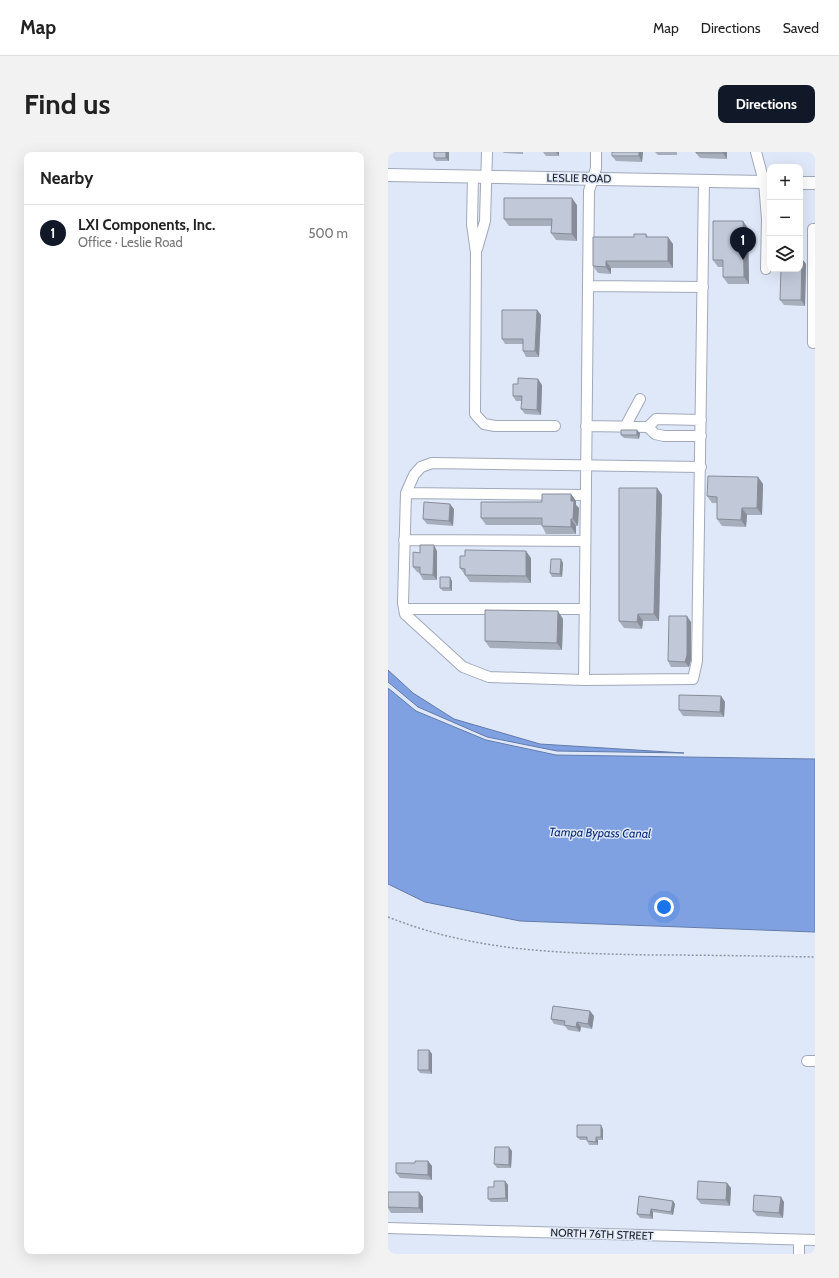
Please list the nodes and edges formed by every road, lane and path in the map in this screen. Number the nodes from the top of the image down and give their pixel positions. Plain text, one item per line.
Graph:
1 (487, 152) edge
2 (596, 152) edge
3 (756, 152) edge
4 (388, 176) edge
5 (473, 176) junction
6 (487, 176) junction
7 (593, 179) junction
8 (704, 181) junction
9 (767, 182) edge
10 (803, 183) edge
11 (815, 183) edge
12 (767, 200) edge
13 (815, 229) edge
14 (476, 253) junction
15 (766, 268) dead end
16 (588, 286) junction
17 (703, 288) junction
18 (813, 306) edge
19 (813, 343) dead end
20 (640, 399) dead end
21 (701, 420) junction
22 (556, 426) dead end
23 (586, 426) junction
24 (626, 426) junction
25 (648, 427) junction
26 (701, 436) junction
27 (586, 465) junction
28 (701, 467) junction
29 (406, 493) junction
30 (586, 495) junction
31 (404, 540) junction
32 (585, 541) junction
33 (404, 609) junction
34 (585, 609) junction
35 (584, 680) junction
36 (388, 917) edge
37 (815, 957) edge
38 (388, 1228) edge
39 (800, 1240) junction
40 (815, 1240) edge
41 (799, 1254) edge

1 - 6 street
2 - 7 street
3 - 9 street
4 - 5 main road, LESLIE ROAD
5 - 6 main road, LESLIE ROAD
5 - 14 street
6 - 7 main road, LESLIE ROAD
6 - 14 street
7 - 8 main road, LESLIE ROAD
7 - 16 street
8 - 9 main road, LESLIE ROAD
8 - 17 street
10 - 11 main road
12 - 15 street
13 - 18 street
14 - 22 street
16 - 17 street
16 - 23 street
17 - 21 street
18 - 19 street
20 - 24 street
21 - 25 street
21 - 26 street
23 - 24 street
23 - 27 street
24 - 25 street
25 - 26 street
26 - 28 street
27 - 28 street
27 - 29 street
27 - 30 street
28 - 35 street
29 - 30 street
29 - 31 street
30 - 32 street
31 - 32 street
31 - 33 street
32 - 34 street
33 - 34 street
33 - 35 street
34 - 35 street
36 - 37 path
38 - 39 street, NORTH 76TH STREET
39 - 40 street, NORTH 76TH STREET
39 - 41 street

